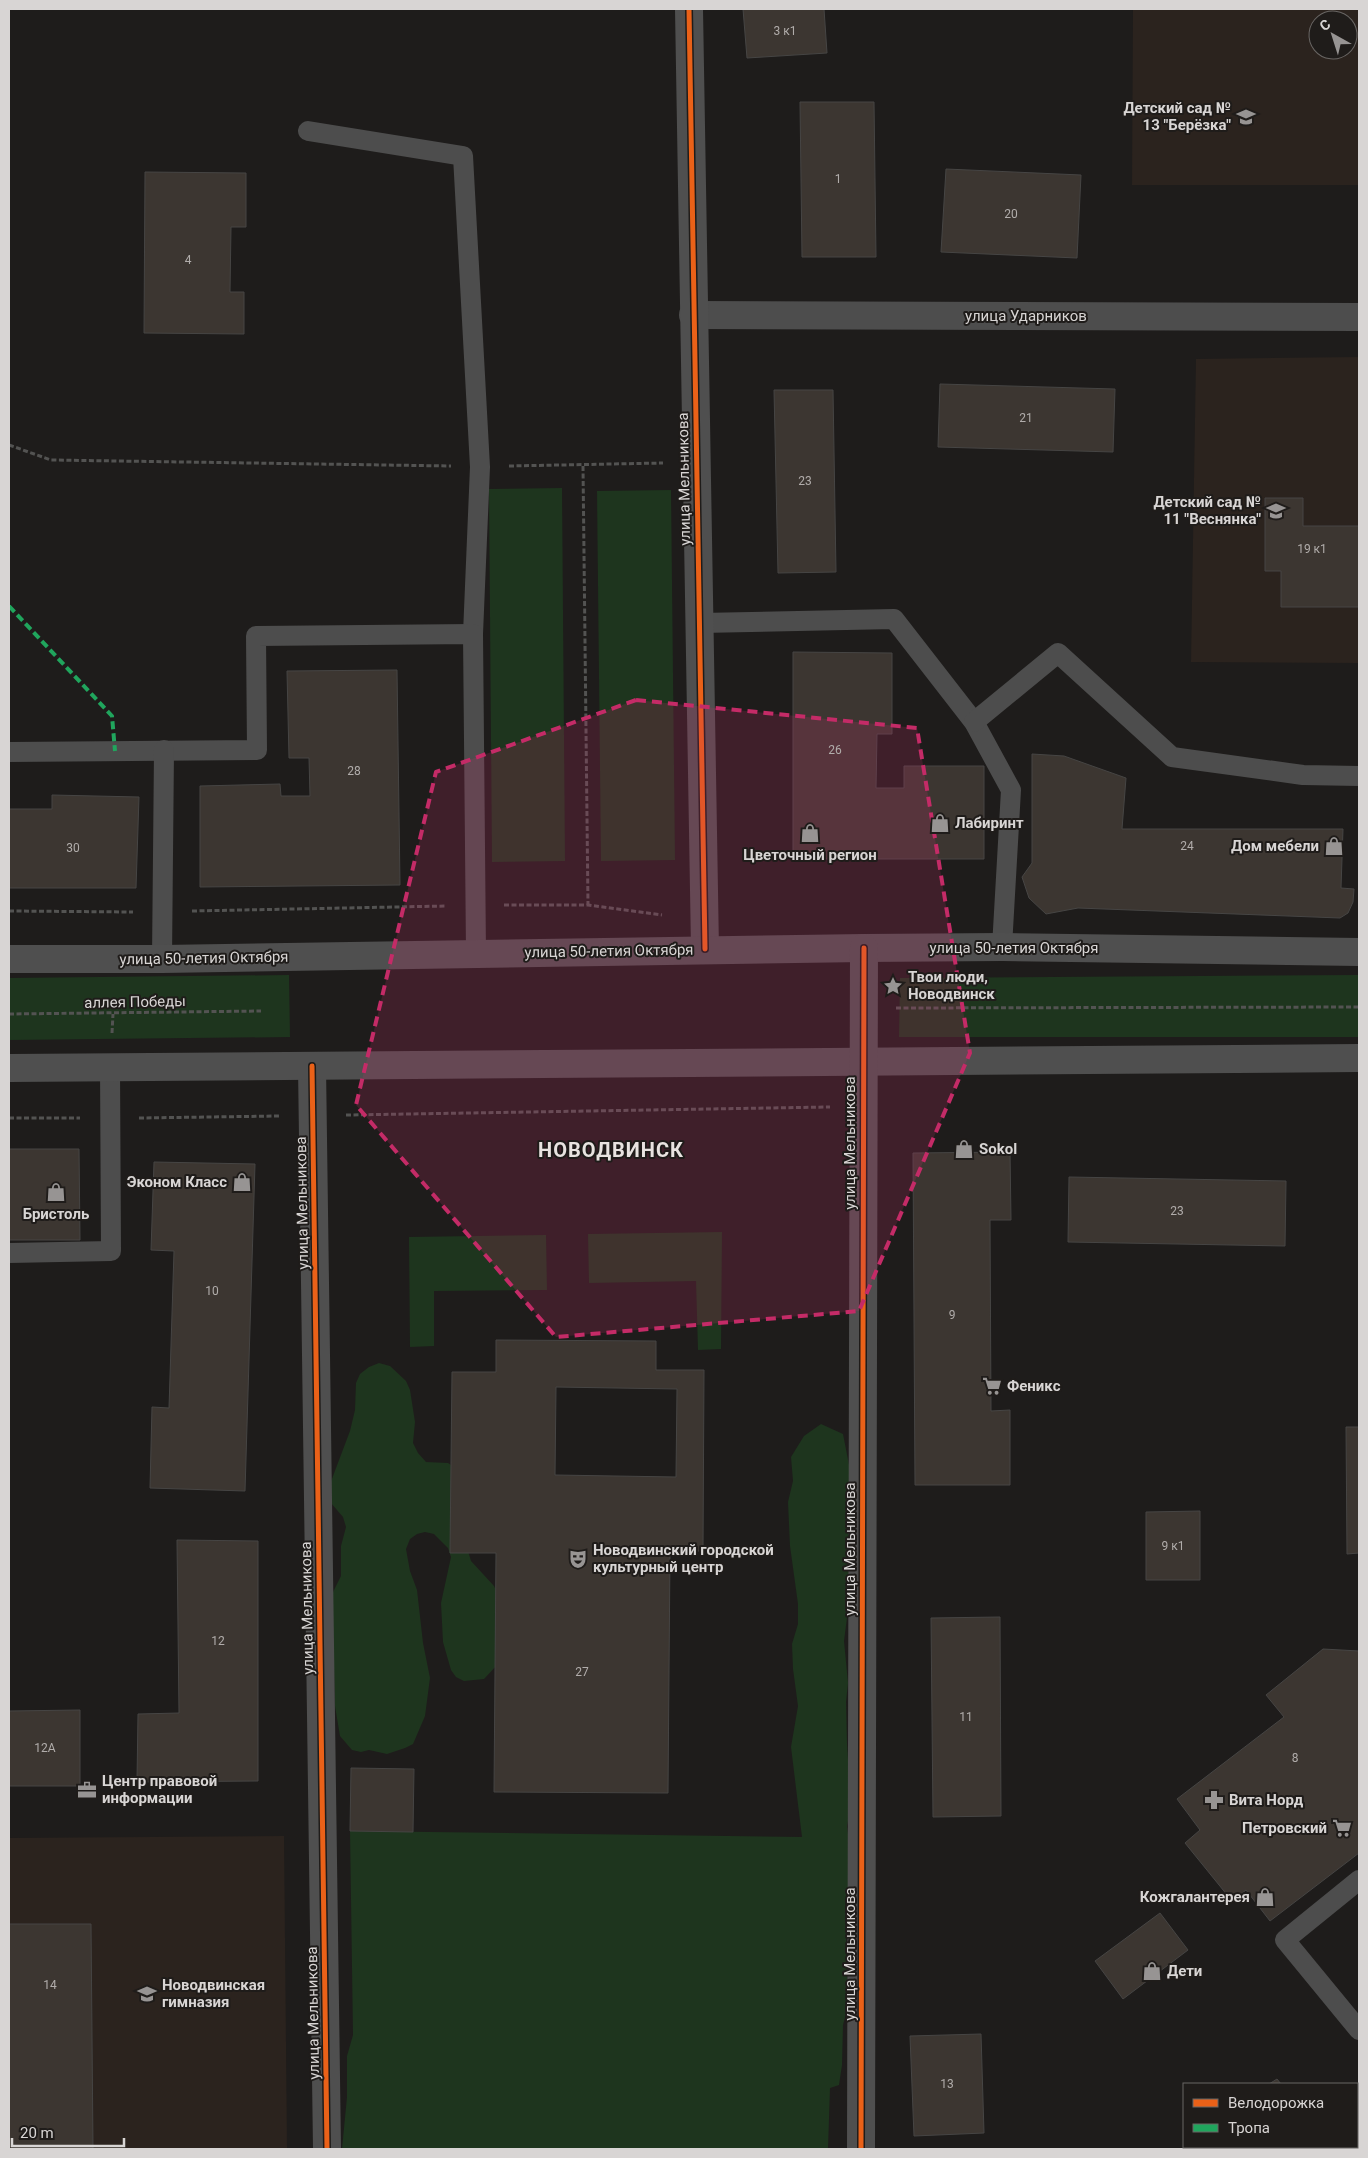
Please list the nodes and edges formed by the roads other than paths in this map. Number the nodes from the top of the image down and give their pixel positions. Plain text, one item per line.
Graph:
1 (689, 9) edge
2 (308, 131) dead end
3 (693, 315) junction
4 (1359, 317) edge
5 (700, 623) junction
6 (473, 634) junction
7 (974, 722) junction
8 (164, 750) junction
9 (9, 752) edge
10 (1359, 776) edge
11 (1002, 947) junction
12 (864, 948) junction
13 (705, 949) junction
14 (1359, 952) edge
15 (476, 953) junction
16 (9, 959) edge
17 (162, 959) junction
18 (1359, 1058) edge
19 (863, 1062) junction
20 (312, 1066) junction
21 (110, 1067) junction
22 (9, 1068) edge
23 (9, 1253) edge
24 (1359, 1880) edge
25 (1359, 2030) edge
26 (327, 2149) edge
27 (861, 2149) edge

1 - 3 street, улица Мельникова
2 - 6 lane
3 - 4 street, улица Ударников
3 - 5 street, улица Мельникова
5 - 7 lane
5 - 13 street, улица Мельникова
6 - 8 lane
6 - 15 lane
7 - 10 lane
7 - 11 lane
8 - 9 lane
8 - 17 lane
11 - 12 street, улица 50-летия Октября
11 - 14 street, улица 50-летия Октября
12 - 13 street, улица 50-летия Октября
12 - 19 street, улица Мельникова
13 - 15 street, улица 50-летия Октября
15 - 17 street, улица 50-летия Октября
16 - 17 street, улица 50-летия Октября
18 - 19 street
19 - 20 street
19 - 27 street, улица Мельникова
20 - 21 street
20 - 26 street, улица Мельникова
21 - 22 street
21 - 23 lane
24 - 25 lane

